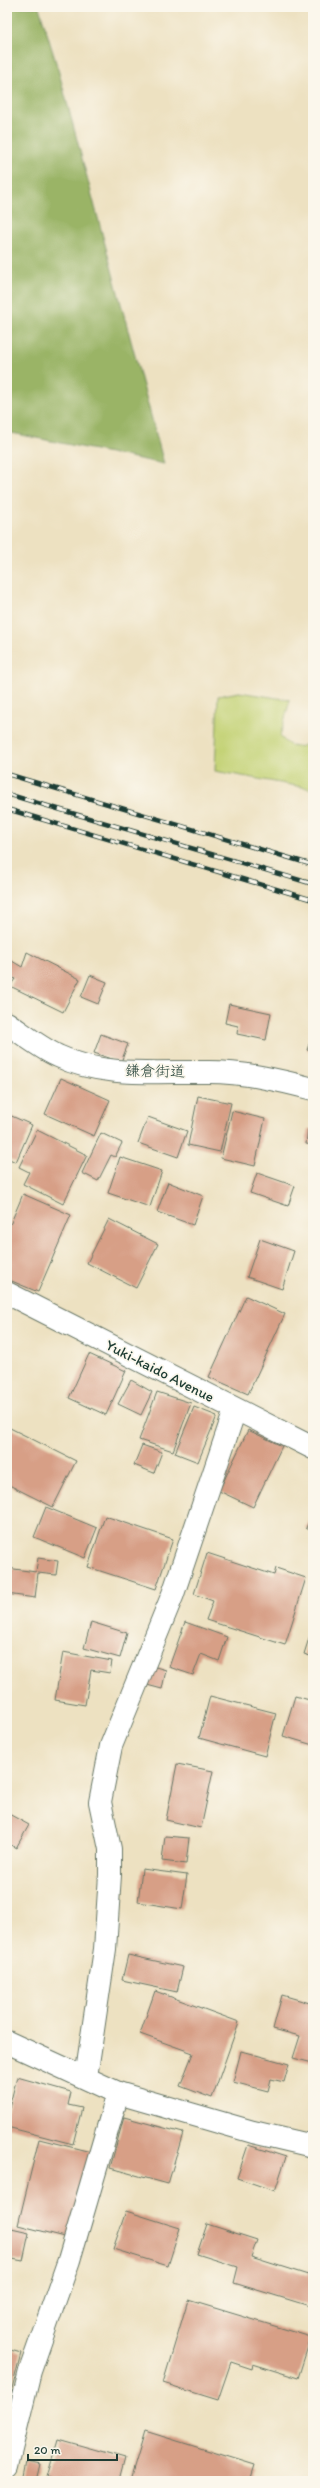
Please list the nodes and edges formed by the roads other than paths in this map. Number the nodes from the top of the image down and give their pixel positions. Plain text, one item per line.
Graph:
1 (7, 1023) edge
2 (313, 1089) edge
3 (7, 1293) edge
4 (235, 1410) junction
5 (313, 1448) edge
6 (7, 2042) edge
7 (86, 2077) junction
8 (118, 2093) junction
9 (313, 2146) edge
10 (7, 2466) edge

1 - 2 street, 鎌倉街道
3 - 4 street, Yuki-kaido Avenue
4 - 5 street, Yuki-kaido Avenue
4 - 7 street
6 - 7 street
7 - 8 street
8 - 9 street
8 - 10 street

